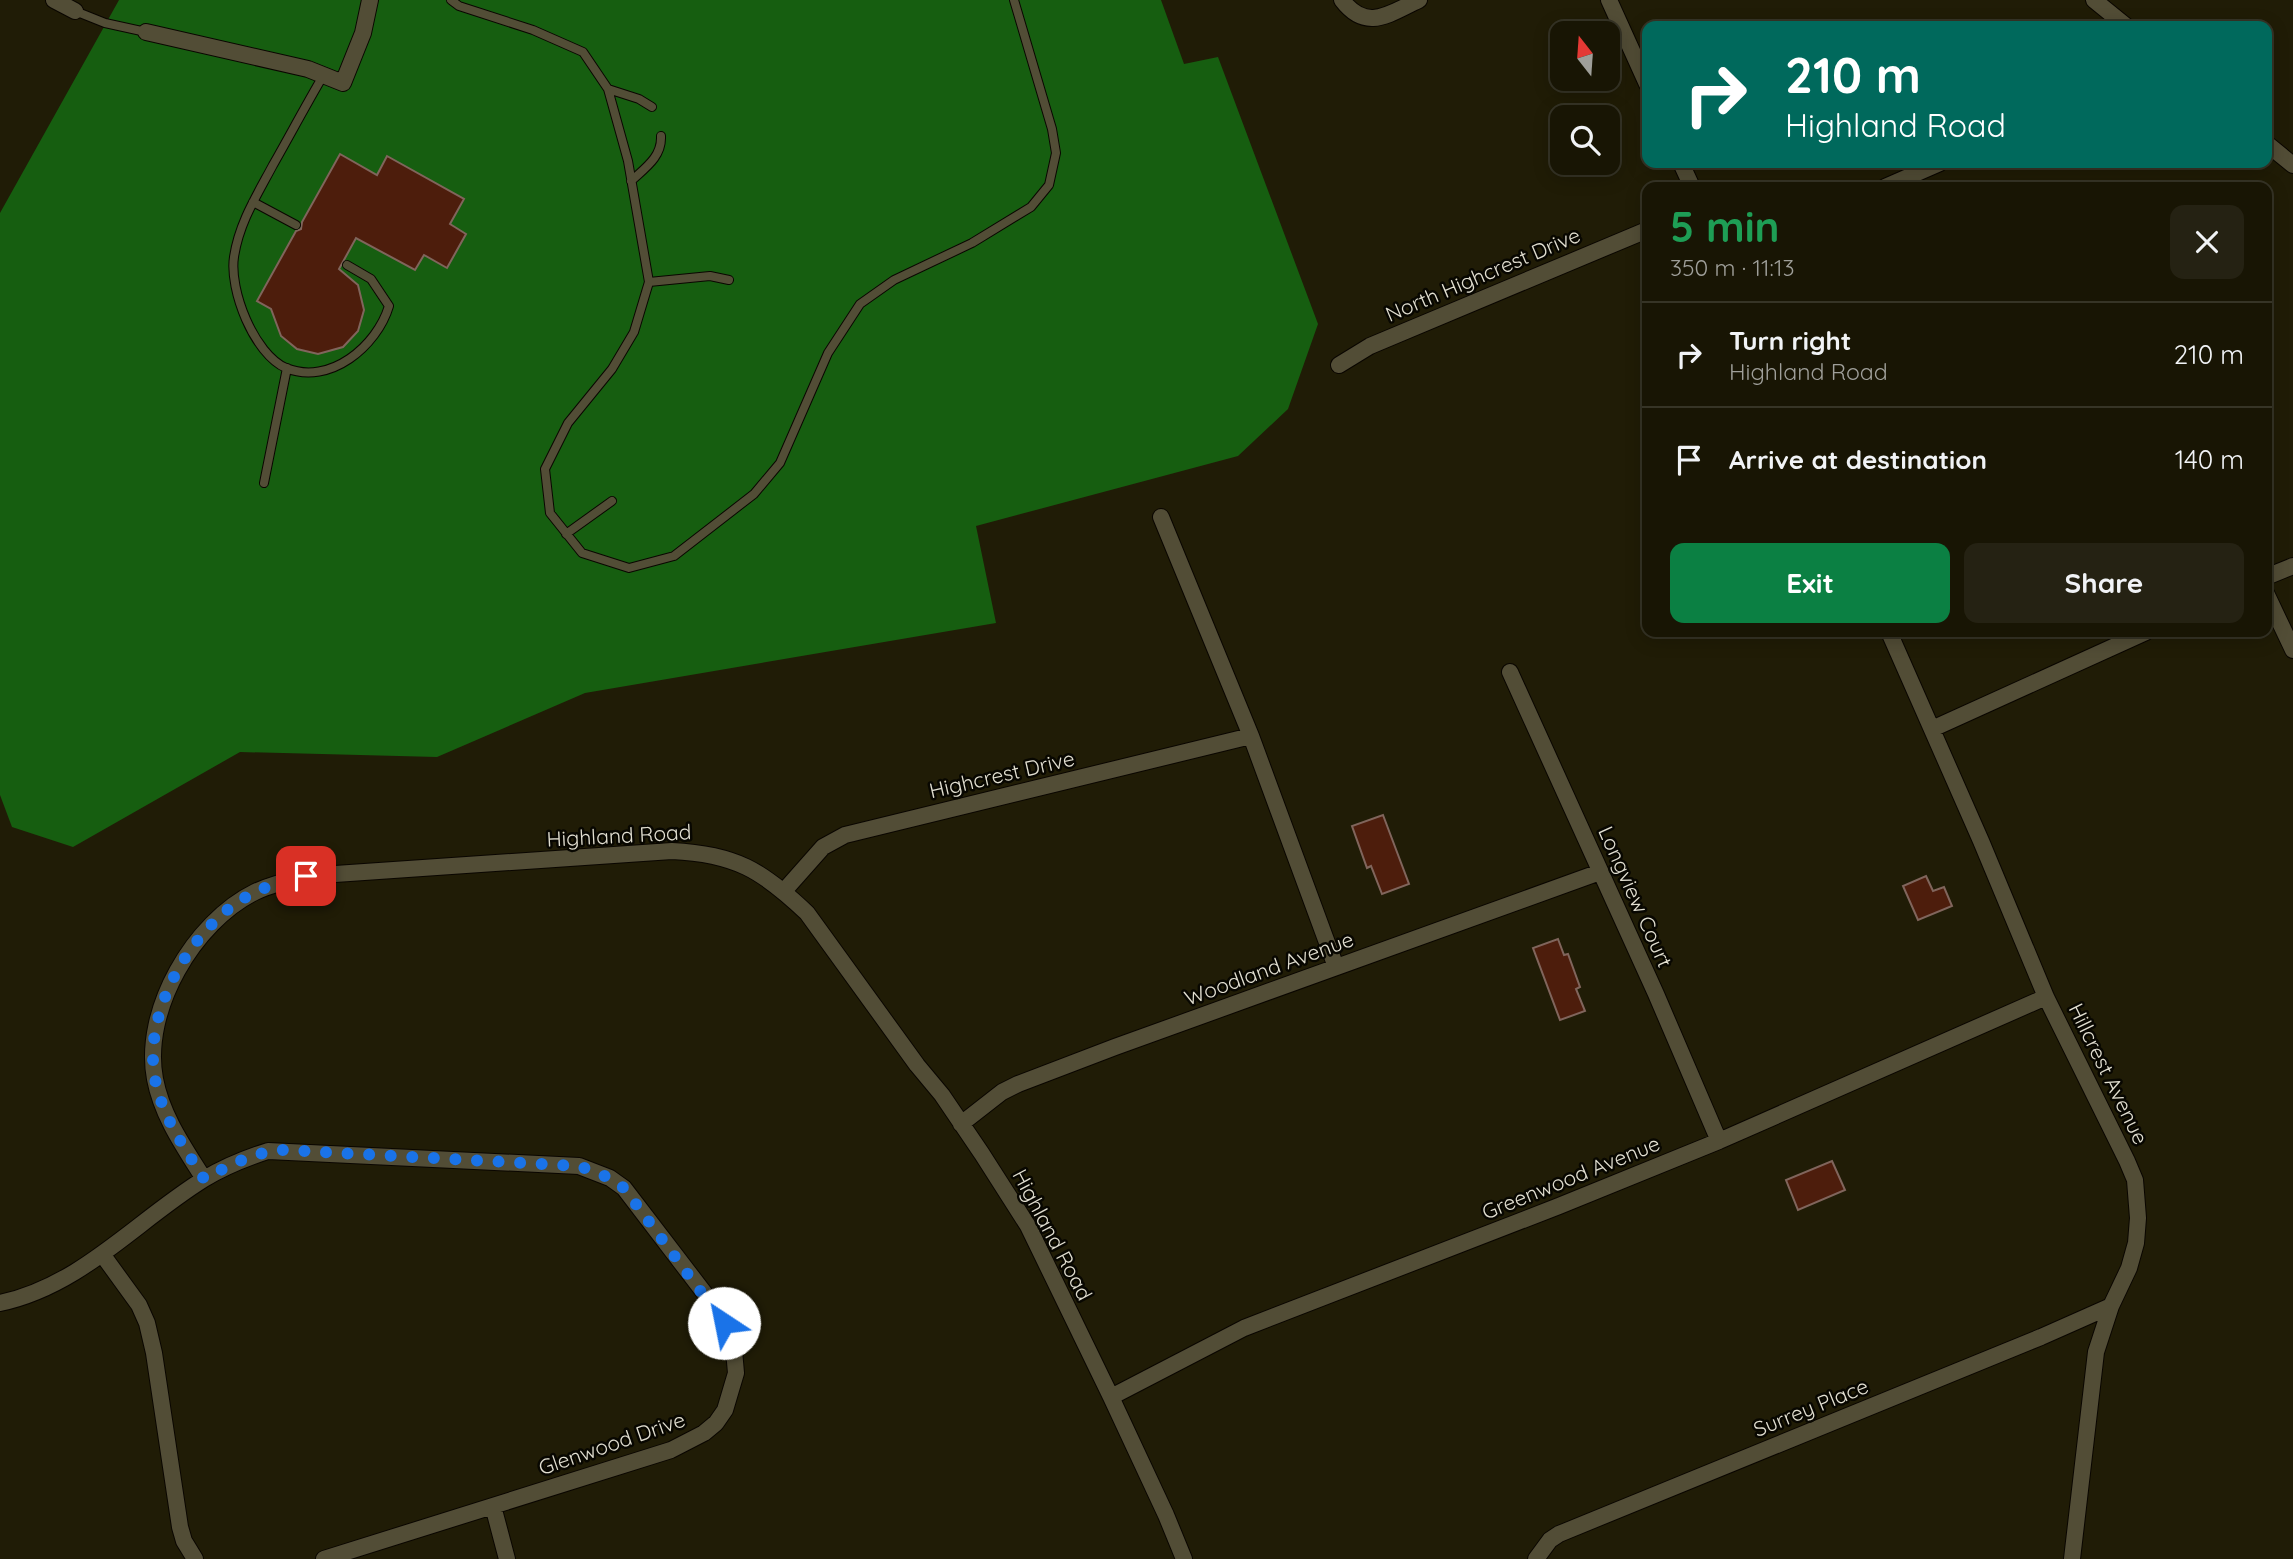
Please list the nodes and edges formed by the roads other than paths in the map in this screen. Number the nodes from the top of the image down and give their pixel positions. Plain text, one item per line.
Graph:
1 (54, 0) edge
2 (370, 0) edge
3 (451, 0) edge
4 (1014, 0) edge
5 (1342, 0) edge
6 (1419, 0) edge
7 (1609, 0) edge
8 (2094, 0) edge
9 (75, 11) joint
10 (2113, 21) edge
11 (146, 33) joint
12 (1642, 74) edge
13 (323, 76) junction
14 (608, 89) junction
15 (652, 107) dead end
16 (661, 136) dead end
17 (2272, 148) edge
18 (2293, 165) edge
19 (1929, 168) edge
20 (631, 181) junction
21 (1896, 182) edge
22 (253, 202) junction
23 (296, 225) dead end
24 (1642, 232) edge
25 (347, 265) dead end
26 (729, 279) dead end
27 (649, 282) junction
28 (1339, 365) dead end
29 (286, 368) junction
30 (264, 482) dead end
31 (612, 501) dead end
32 (1161, 517) dead end
33 (566, 534) junction
34 (2293, 566) edge
35 (2272, 575) edge
36 (2272, 606) edge
37 (1891, 637) edge
38 (2135, 637) edge
39 (2293, 650) edge
40 (1510, 672) dead end
41 (1932, 729) junction
42 (1251, 736) junction
43 (1600, 872) junction
44 (784, 891) junction
45 (1336, 967) junction
46 (2046, 997) junction
47 (961, 1124) junction
48 (1719, 1141) junction
49 (204, 1179) junction
50 (102, 1254) junction
51 (0, 1303) edge
52 (2111, 1306) junction
53 (1111, 1396) junction
54 (493, 1506) junction
55 (195, 1559) edge
56 (324, 1559) edge
57 (507, 1559) edge
58 (1184, 1559) edge
59 (1536, 1559) edge
60 (2072, 1559) edge

1 - 9 street
2 - 13 street
3 - 14 lane
4 - 33 lane
5 - 6 street
7 - 12 street
8 - 10 street
9 - 11 lane
11 - 13 street
13 - 22 lane
14 - 15 lane
14 - 20 lane
16 - 20 lane
17 - 18 street
19 - 21 street
20 - 27 lane
22 - 23 lane
22 - 29 lane
24 - 28 street, North Highcrest Drive
25 - 29 lane
26 - 27 lane
27 - 33 lane
29 - 30 lane
31 - 33 lane
32 - 42 street
34 - 35 street
36 - 39 street
37 - 41 street, Hillcrest Avenue
38 - 41 street
40 - 43 street, Longview Court
41 - 46 street, Hillcrest Avenue
42 - 44 street, Highcrest Drive
42 - 45 street
43 - 45 street, Woodland Avenue
43 - 48 street, Longview Court
44 - 47 street, Highland Road
44 - 49 street, Highland Road
45 - 47 street, Woodland Avenue
46 - 48 street, Greenwood Avenue
46 - 52 street, Hillcrest Avenue
47 - 53 street, Highland Road
48 - 53 street, Greenwood Avenue
49 - 50 street, Glenwood Drive
49 - 54 street, Glenwood Drive
50 - 51 street, Glenwood Drive
50 - 55 street
52 - 59 street, Surrey Place
52 - 60 street, Hillcrest Avenue
53 - 58 street, Highland Road
54 - 56 street, Glenwood Drive
54 - 57 street

